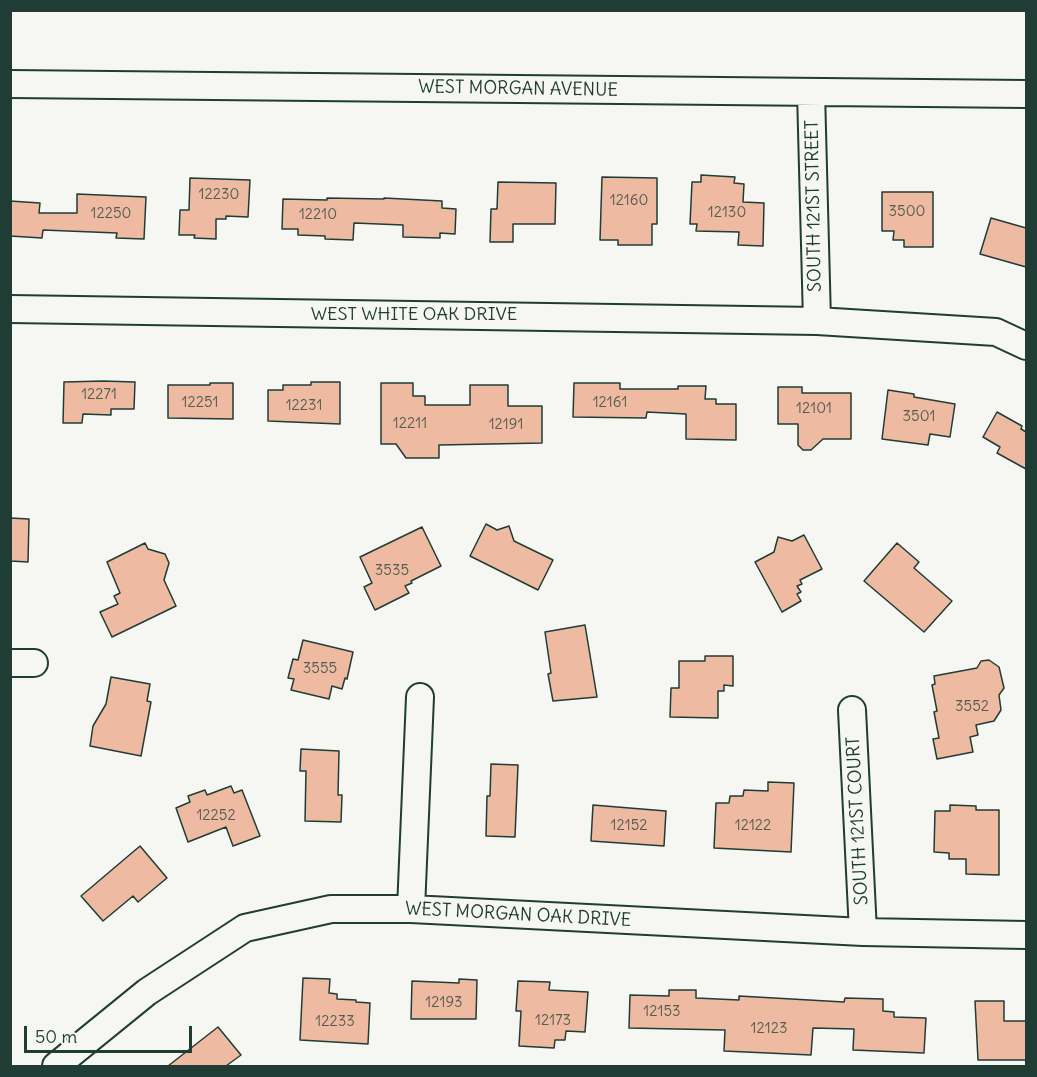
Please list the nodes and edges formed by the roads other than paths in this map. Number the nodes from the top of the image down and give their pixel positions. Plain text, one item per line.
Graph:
1 (10, 84) edge
2 (812, 92) junction
3 (1026, 94) edge
4 (10, 309) edge
5 (817, 321) junction
6 (1026, 346) edge
7 (420, 697) dead end
8 (852, 710) dead end
9 (411, 909) junction
10 (863, 932) junction
11 (1026, 934) edge
12 (56, 1066) edge

1 - 2 street, WEST MORGAN AVENUE
2 - 3 street, WEST MORGAN AVENUE
2 - 5 street, SOUTH 121ST STREET
4 - 5 street, WEST WHITE OAK DRIVE
5 - 6 street, WEST WHITE OAK DRIVE
7 - 9 street
8 - 10 street, SOUTH 121ST COURT
9 - 10 street, WEST MORGAN OAK DRIVE
9 - 12 street, WEST MORGAN OAK DRIVE
10 - 11 street, WEST MORGAN OAK DRIVE

